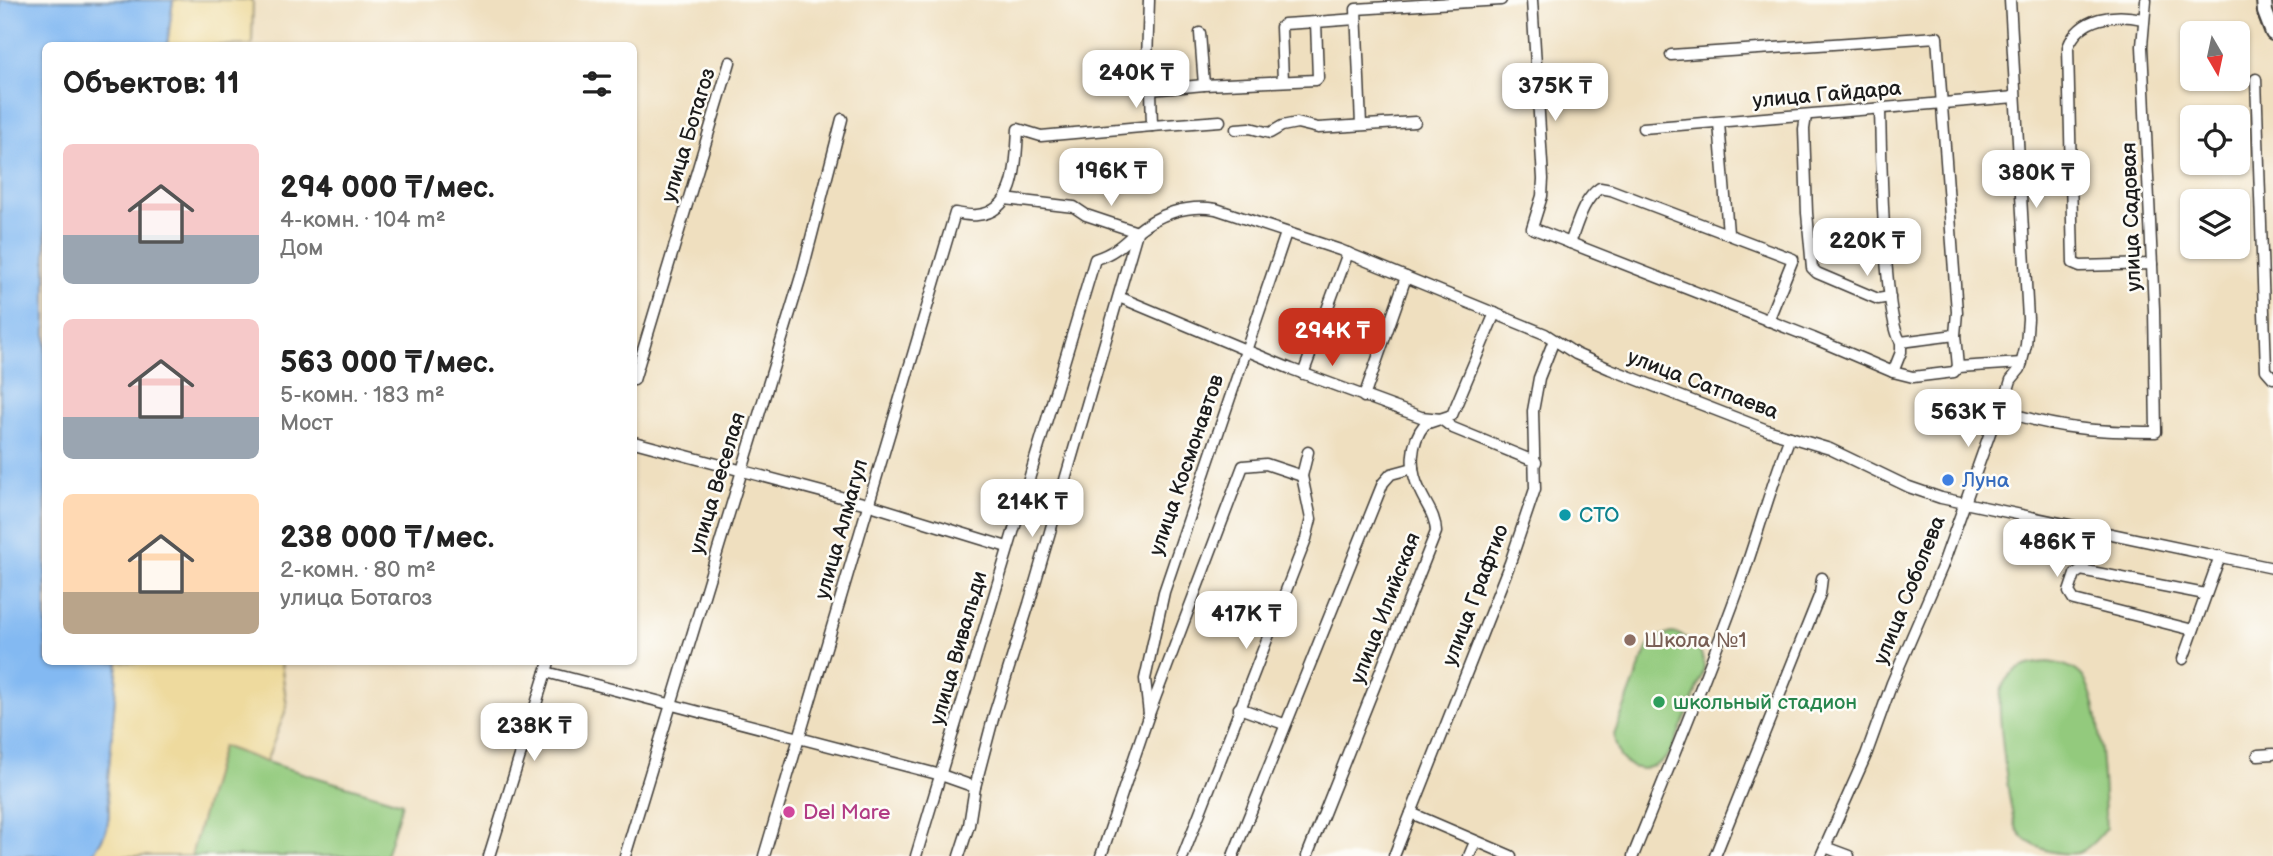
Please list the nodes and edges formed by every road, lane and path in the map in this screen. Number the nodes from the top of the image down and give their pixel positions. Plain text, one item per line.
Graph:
1 (1149, 0) edge
2 (1501, 0) edge
3 (1532, 0) edge
4 (2010, 0) edge
5 (2146, 0) edge
6 (2264, 0) edge
7 (1356, 19) junction
8 (2143, 19) junction
9 (1315, 22) junction
10 (1200, 33) dead end
11 (2273, 33) edge
12 (1671, 55) dead end
13 (730, 62) dead end
14 (2256, 79) dead end
15 (1283, 81) junction
16 (1203, 85) junction
17 (1151, 90) junction
18 (2015, 97) junction
19 (1943, 104) junction
20 (1880, 109) junction
21 (1806, 116) junction
22 (842, 119) dead end
23 (1220, 121) dead end
24 (1415, 122) dead end
25 (1719, 123) junction
26 (1362, 125) junction
27 (1152, 126) junction
28 (1643, 128) dead end
29 (1236, 129) dead end
30 (1005, 199) junction
31 (1137, 232) junction
32 (1286, 233) junction
33 (1728, 233) junction
34 (1570, 243) junction
35 (1348, 253) junction
36 (2152, 264) junction
37 (1406, 277) junction
38 (1119, 297) junction
39 (1890, 297) junction
40 (1495, 313) junction
41 (1768, 321) junction
42 (1955, 335) junction
43 (1554, 340) junction
44 (1901, 342) junction
45 (1246, 350) junction
46 (2022, 363) junction
47 (1958, 367) junction
48 (637, 370) edge
49 (1893, 372) junction
50 (1303, 373) junction
51 (2273, 378) edge
52 (1364, 397) junction
53 (1999, 413) junction
54 (1441, 419) junction
55 (1790, 436) junction
56 (637, 443) edge
57 (1308, 452) dead end
58 (1535, 462) junction
59 (1413, 468) junction
60 (740, 470) junction
61 (1302, 476) junction
62 (867, 504) junction
63 (1965, 504) junction
64 (1007, 547) junction
65 (2220, 556) junction
66 (2273, 568) edge
67 (1822, 578) dead end
68 (2205, 594) junction
69 (2193, 630) junction
70 (2183, 659) dead end
71 (547, 667) edge
72 (672, 704) junction
73 (1240, 708) junction
74 (1149, 715) junction
75 (1284, 724) junction
76 (800, 738) junction
77 (2273, 754) edge
78 (2258, 755) dead end
79 (941, 775) junction
80 (975, 787) junction
81 (1410, 813) junction
82 (1475, 842) junction
83 (1823, 851) edge
84 (489, 856) edge
85 (625, 856) edge
86 (764, 856) edge
87 (916, 856) edge
88 (959, 856) edge
89 (1101, 856) edge
90 (1183, 856) edge
91 (1233, 856) edge
92 (1307, 856) edge
93 (1394, 856) edge
94 (1469, 856) edge
95 (1511, 856) edge
96 (1633, 856) edge
97 (1715, 856) edge
98 (1849, 856) edge

1 - 17 street
2 - 7 street
3 - 34 street
4 - 18 street
5 - 8 street, улица Садовая
6 - 11 main road
7 - 9 street
7 - 26 street
8 - 36 street, улица Садовая
8 - 36 street
9 - 15 street
9 - 15 street
10 - 16 street
12 - 19 street
13 - 48 street, улица Ботагоз
14 - 51 street
15 - 16 street
16 - 17 street
17 - 27 street
18 - 19 street, улица Гайдара
18 - 46 street
19 - 20 street, улица Гайдара
19 - 42 street
20 - 21 street, улица Гайдара
20 - 39 street
21 - 25 street, улица Гайдара
21 - 39 street
22 - 60 street, улица Веселая
23 - 27 street
24 - 26 street
25 - 28 street, улица Гайдара
25 - 33 street
26 - 29 street
27 - 30 street
30 - 31 street
30 - 62 street, улица Алмагул
31 - 32 street, улица Сатпаева
31 - 38 street
31 - 64 street, улица Вивальди
32 - 35 street, улица Сатпаева
32 - 45 street, улица Космонавтов
33 - 34 street
33 - 41 street
34 - 41 street
35 - 37 street, улица Сатпаева
35 - 50 street
36 - 53 street, улица Садовая
37 - 40 street, улица Сатпаева
37 - 52 street
38 - 45 street
38 - 80 street
39 - 44 street
40 - 43 street, улица Сатпаева
40 - 54 street, улица Илийская
41 - 49 street
42 - 44 street
42 - 47 street
43 - 55 street, улица Сатпаева
43 - 58 street, улица Графтио
44 - 49 street
45 - 50 street
45 - 74 street, улица Космонавтов
46 - 47 street
46 - 53 street
47 - 49 street
50 - 52 street
52 - 54 street
53 - 63 street, улица Соболева
54 - 58 street
54 - 59 street, улица Илийская
55 - 63 street, улица Сатпаева
55 - 96 street
56 - 60 street
57 - 61 street
58 - 81 street, улица Графтио
59 - 75 street
59 - 92 street, улица Илийская
60 - 62 street
60 - 72 street, улица Веселая
61 - 73 street
61 - 74 street, улица Космонавтов
62 - 64 street
62 - 76 street, улица Алмагул
63 - 65 street, улица Сатпаева
63 - 83 street, улица Соболева
64 - 79 street, улица Вивальди
65 - 66 street, улица Сатпаева
65 - 68 street
67 - 97 street
68 - 69 street
68 - 69 street
69 - 70 street
71 - 72 street
71 - 84 street
72 - 76 street
72 - 85 street, улица Веселая
73 - 75 street
73 - 90 street
74 - 89 street, улица Космонавтов
75 - 91 street
76 - 79 street
76 - 86 street, улица Алмагул
77 - 78 street
79 - 80 street
79 - 87 street, улица Вивальди
80 - 88 street
81 - 82 street
81 - 93 street, улица Графтио
82 - 94 street
82 - 95 street
83 - 98 street

